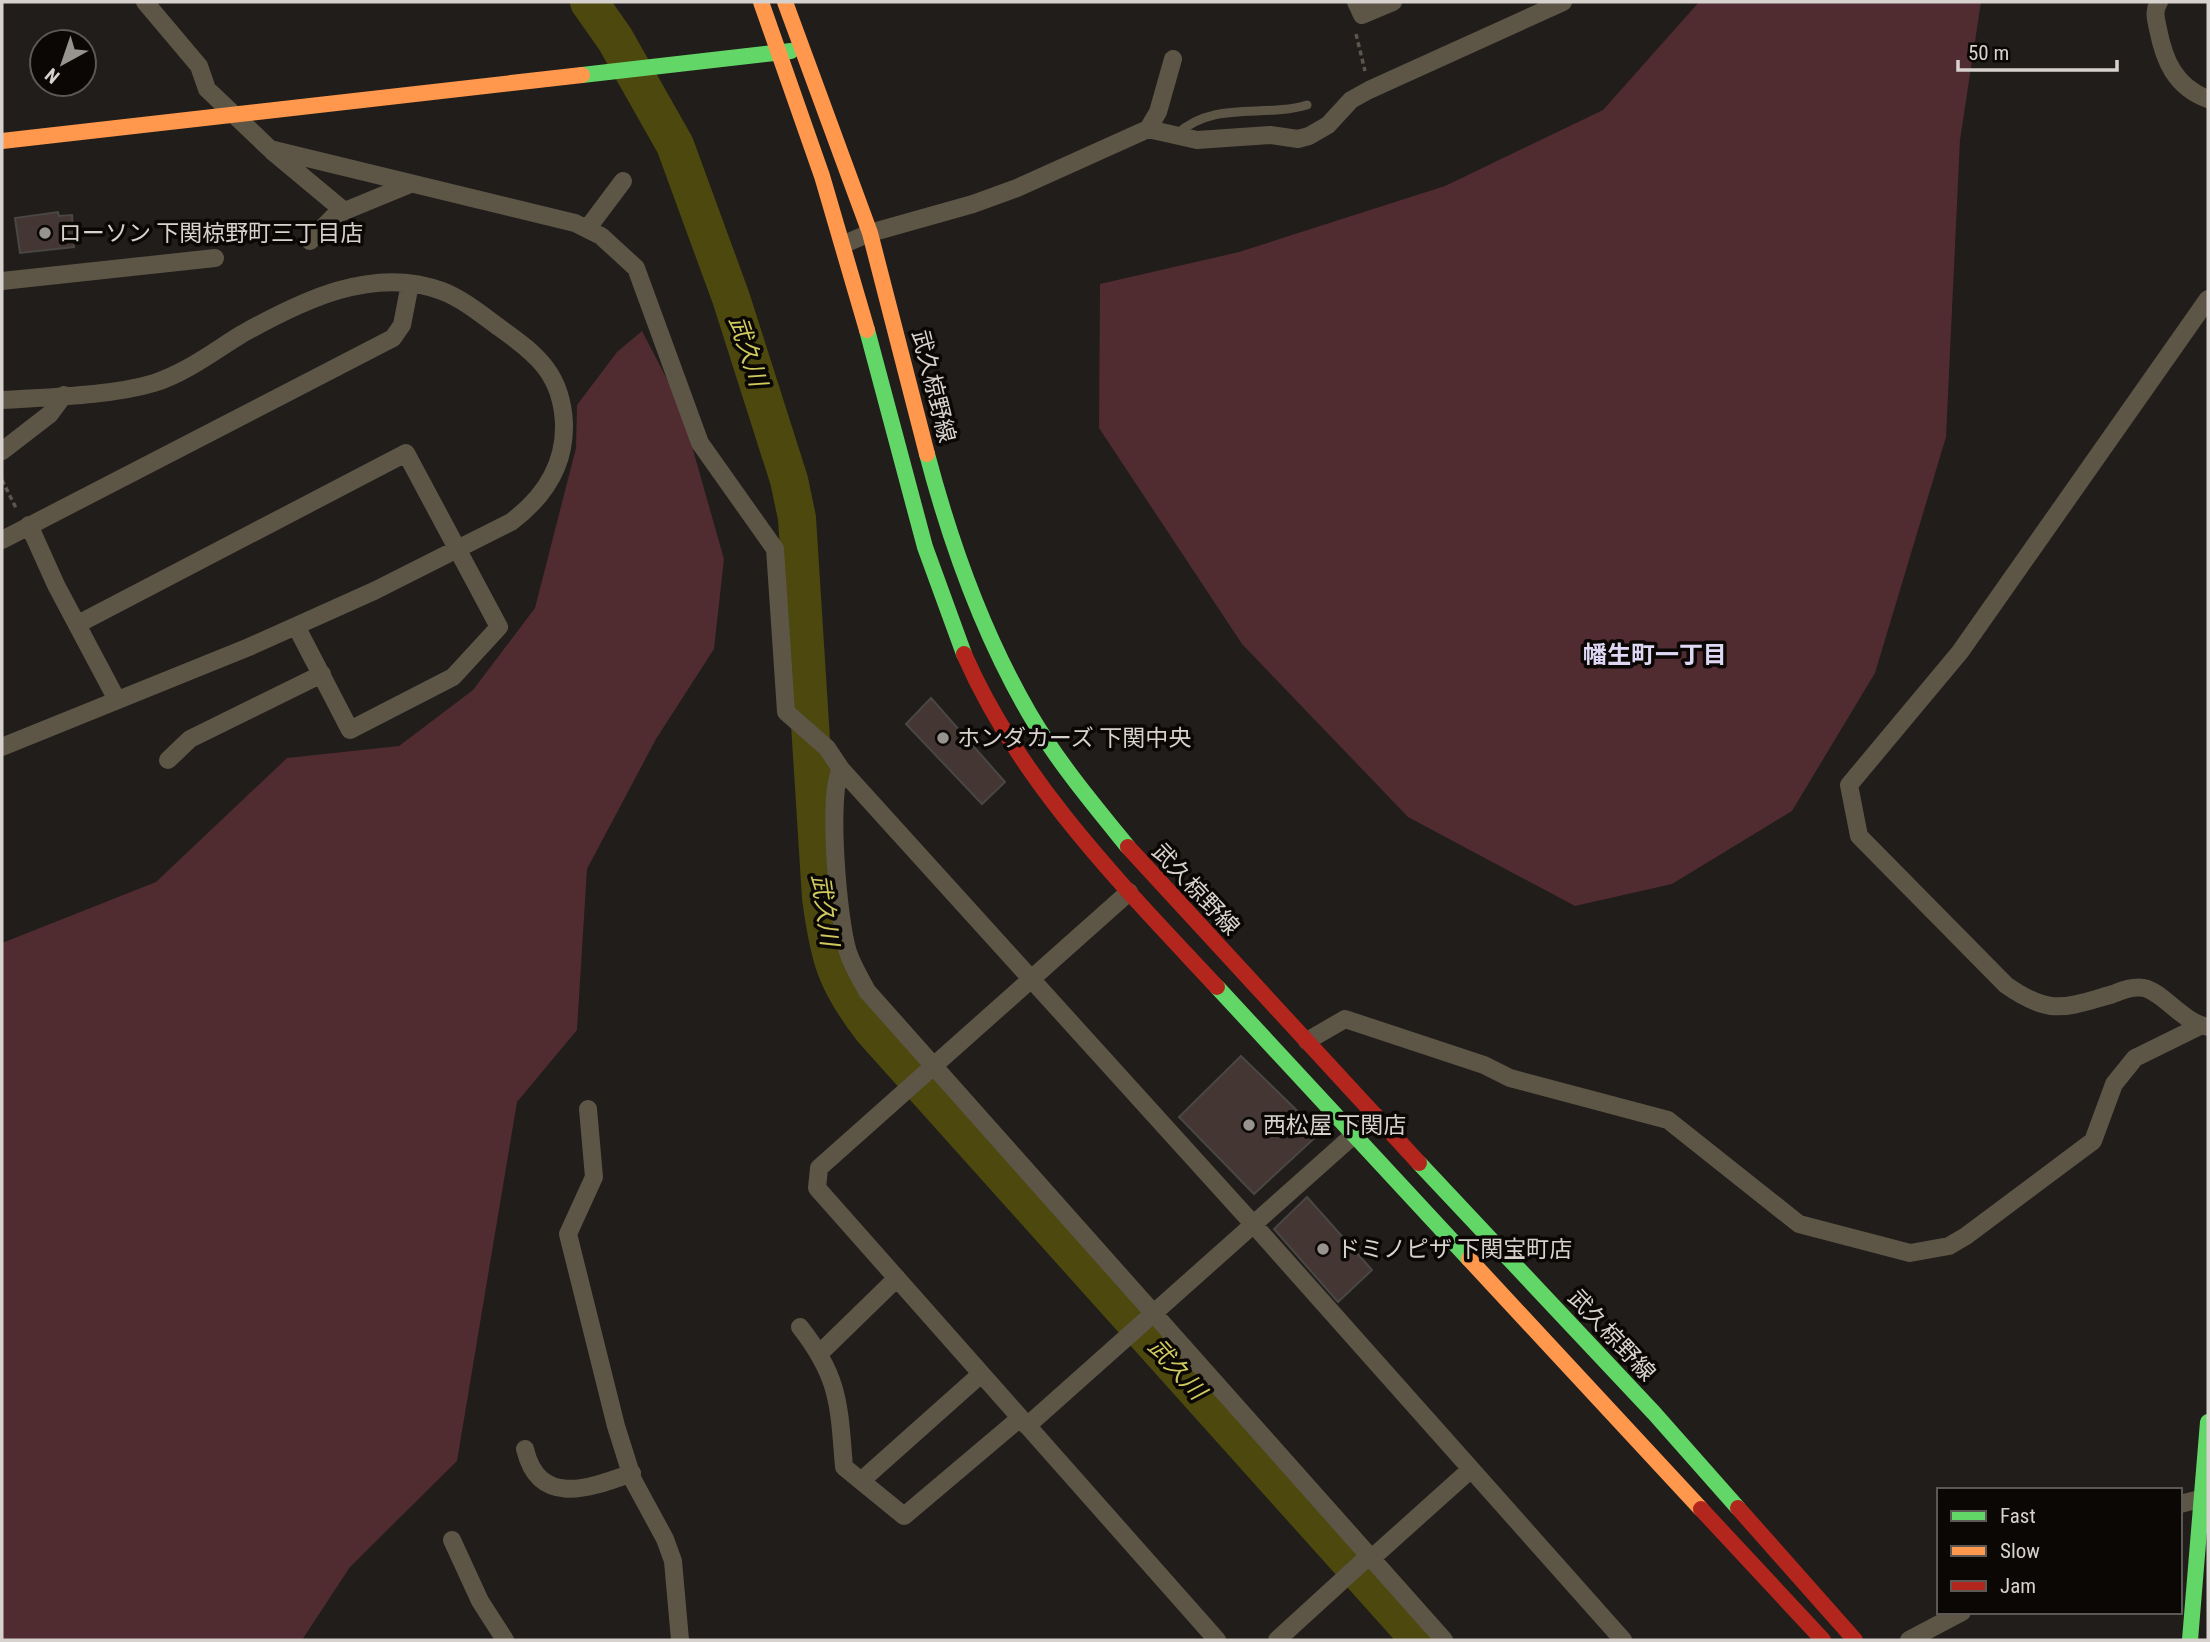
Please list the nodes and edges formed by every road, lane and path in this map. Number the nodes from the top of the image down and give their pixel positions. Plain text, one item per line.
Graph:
1 (145, 2) edge
2 (761, 2) edge
3 (785, 2) edge
4 (1392, 2) edge
5 (1563, 2) edge
6 (2159, 2) edge
7 (1359, 8) edge
8 (803, 49) junction
9 (780, 53) junction
10 (1173, 59) dead end
11 (1369, 90) junction
12 (2208, 99) edge
13 (1307, 105) dead end
14 (234, 116) junction
15 (1148, 129) junction
16 (1177, 134) junction
17 (2, 141) edge
18 (270, 149) junction
19 (623, 180) dead end
20 (408, 185) junction
21 (344, 211) junction
22 (587, 229) junction
23 (870, 233) junction
24 (310, 241) dead end
25 (844, 244) junction
26 (215, 258) dead end
27 (2, 281) edge
28 (411, 284) junction
29 (2208, 299) edge
30 (64, 395) junction
31 (2, 400) edge
32 (2, 451) edge
33 (2, 480) edge
34 (29, 525) junction
35 (2, 540) edge
36 (459, 547) junction
37 (78, 624) junction
38 (296, 625) junction
39 (322, 674) junction
40 (117, 700) junction
41 (2, 747) edge
42 (168, 760) dead end
43 (841, 769) junction
44 (1129, 892) junction
45 (1031, 979) junction
46 (2204, 1026) edge
47 (1307, 1041) junction
48 (931, 1069) junction
49 (588, 1109) dead end
50 (1375, 1116) junction
51 (1353, 1136) junction
52 (1254, 1225) junction
53 (897, 1278) junction
54 (1151, 1315) junction
55 (800, 1327) dead end
56 (820, 1353) junction
57 (981, 1374) junction
58 (1023, 1422) junction
59 (2208, 1422) edge
60 (525, 1448) dead end
61 (2206, 1458) edge
62 (1470, 1470) junction
63 (632, 1473) junction
64 (861, 1481) junction
65 (2200, 1499) junction
66 (2182, 1504) edge
67 (452, 1540) dead end
68 (1369, 1558) junction
69 (1958, 1614) edge
70 (505, 1640) edge
71 (680, 1640) edge
72 (1217, 1640) edge
73 (1277, 1640) edge
74 (1444, 1640) edge
75 (1623, 1640) edge
76 (1824, 1640) edge
77 (1855, 1640) edge
78 (1909, 1640) edge
79 (2190, 1640) edge

1 - 14 street
2 - 9 main road
3 - 8 main road, 武久椋野線
4 - 7 street
5 - 11 street
6 - 12 street
7 - 11 path
8 - 9 main road
8 - 23 main road, 武久椋野線
9 - 14 main road
9 - 25 main road
10 - 15 street
11 - 16 street
13 - 16 lane
14 - 17 main road
14 - 18 street
15 - 16 street
15 - 23 street
18 - 20 street
18 - 21 street
19 - 22 street
20 - 21 street
20 - 22 street
21 - 24 street
22 - 43 street
23 - 25 street
23 - 47 main road, 武久椋野線
25 - 44 main road
26 - 27 street
28 - 30 street
28 - 34 street
28 - 36 street
29 - 46 street
30 - 31 street
30 - 32 street
33 - 34 path
34 - 35 street
34 - 37 street
36 - 37 street
36 - 38 street
36 - 39 street
37 - 40 street
38 - 39 street
38 - 40 street
39 - 42 street
40 - 41 street
43 - 45 street
43 - 48 street
44 - 45 street
44 - 51 main road
45 - 48 street
45 - 52 street
46 - 47 street
47 - 50 main road, 武久椋野線
48 - 53 street
48 - 54 street
49 - 63 street
50 - 51 street
50 - 77 main road, 武久椋野線
51 - 52 street
51 - 76 main road
52 - 54 street
52 - 62 street
53 - 56 street
53 - 57 street
54 - 58 street
54 - 68 street
55 - 56 street
56 - 64 street
57 - 58 street
57 - 64 street
58 - 64 street
58 - 72 street
59 - 61 main road
60 - 63 street
61 - 65 main road
62 - 68 street
62 - 75 street
63 - 71 street
65 - 66 street
65 - 79 main road
67 - 70 street
68 - 73 street
68 - 74 street
69 - 78 street

